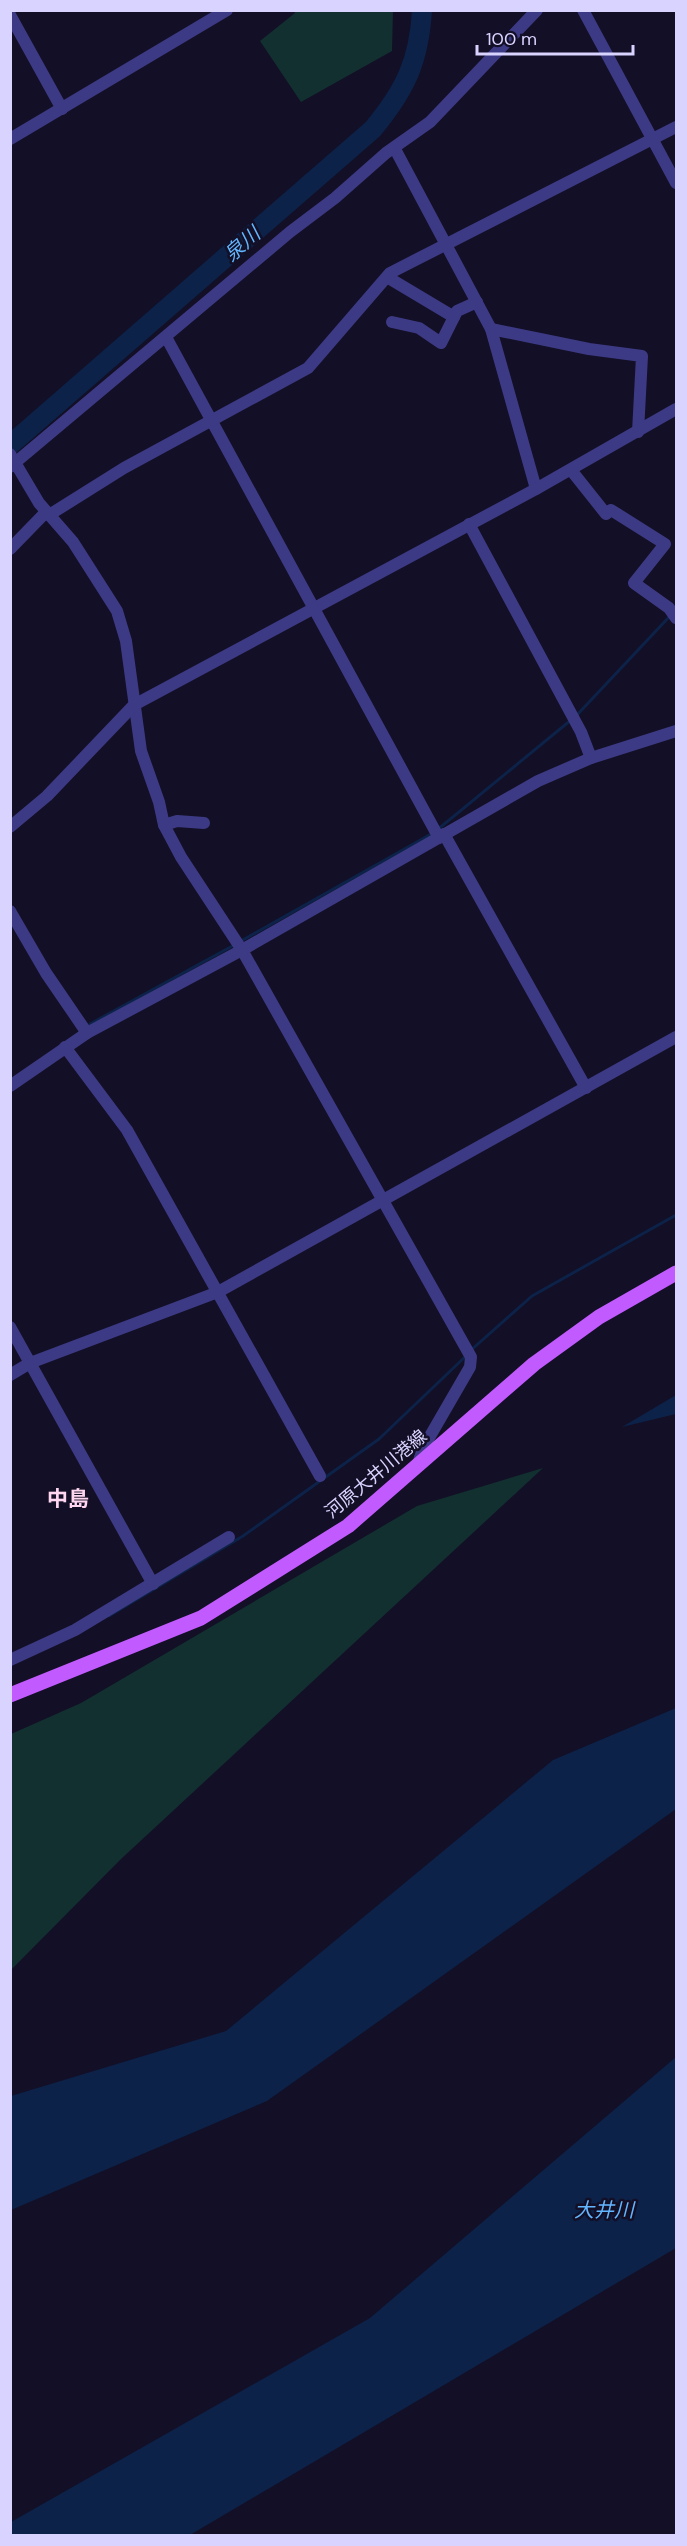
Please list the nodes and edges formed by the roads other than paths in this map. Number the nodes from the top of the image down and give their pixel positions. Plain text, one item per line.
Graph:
1 (227, 10) edge
2 (537, 10) edge
3 (583, 10) edge
4 (10, 15) edge
5 (62, 109) junction
6 (676, 127) edge
7 (10, 139) edge
8 (653, 139) junction
9 (395, 149) junction
10 (676, 183) edge
11 (446, 244) junction
12 (387, 277) junction
13 (477, 302) junction
14 (454, 317) junction
15 (392, 322) dead end
16 (491, 329) junction
17 (166, 337) junction
18 (676, 409) edge
19 (211, 419) junction
20 (638, 432) junction
21 (13, 462) edge
22 (571, 470) junction
23 (536, 489) junction
24 (48, 514) junction
25 (469, 525) junction
26 (10, 549) edge
27 (314, 608) junction
28 (675, 616) edge
29 (134, 705) junction
30 (676, 731) edge
31 (591, 758) junction
32 (204, 823) dead end
33 (164, 825) junction
34 (10, 827) edge
35 (440, 836) junction
36 (10, 911) edge
37 (242, 949) junction
38 (87, 1033) junction
39 (676, 1037) edge
40 (66, 1047) junction
41 (10, 1086) edge
42 (586, 1088) junction
43 (383, 1202) junction
44 (676, 1273) edge
45 (218, 1292) junction
46 (10, 1327) edge
47 (30, 1363) junction
48 (10, 1375) edge
49 (418, 1465) junction
50 (320, 1476) dead end
51 (229, 1537) dead end
52 (153, 1584) junction
53 (10, 1660) edge
54 (10, 1695) edge

1 - 5 street
2 - 9 street
3 - 8 street
4 - 5 street
5 - 7 street
6 - 8 street
8 - 10 street
8 - 11 street
9 - 11 street
9 - 17 street
11 - 12 street
11 - 13 street
12 - 14 street
12 - 19 street
13 - 14 street
13 - 16 street
14 - 15 street
16 - 20 street
16 - 23 street
17 - 19 street
17 - 21 street
18 - 20 street
19 - 24 street
19 - 27 street
20 - 22 street
21 - 24 street
22 - 23 street
22 - 28 street
23 - 25 street
24 - 26 street
24 - 29 street
25 - 27 street
25 - 31 street
27 - 29 street
27 - 35 street
29 - 33 street
29 - 34 street
30 - 31 street
31 - 35 street
32 - 33 street
33 - 37 street
35 - 37 street
35 - 42 street
36 - 38 street
37 - 38 street
37 - 43 street
38 - 40 street
39 - 42 street
40 - 41 street
40 - 45 street
42 - 43 street
43 - 45 street
43 - 49 street
44 - 49 main road, 河原大井川港線
45 - 47 street
45 - 50 street
46 - 47 street
47 - 48 street
47 - 52 street
49 - 54 main road, 河原大井川港線
51 - 52 street
52 - 53 street

